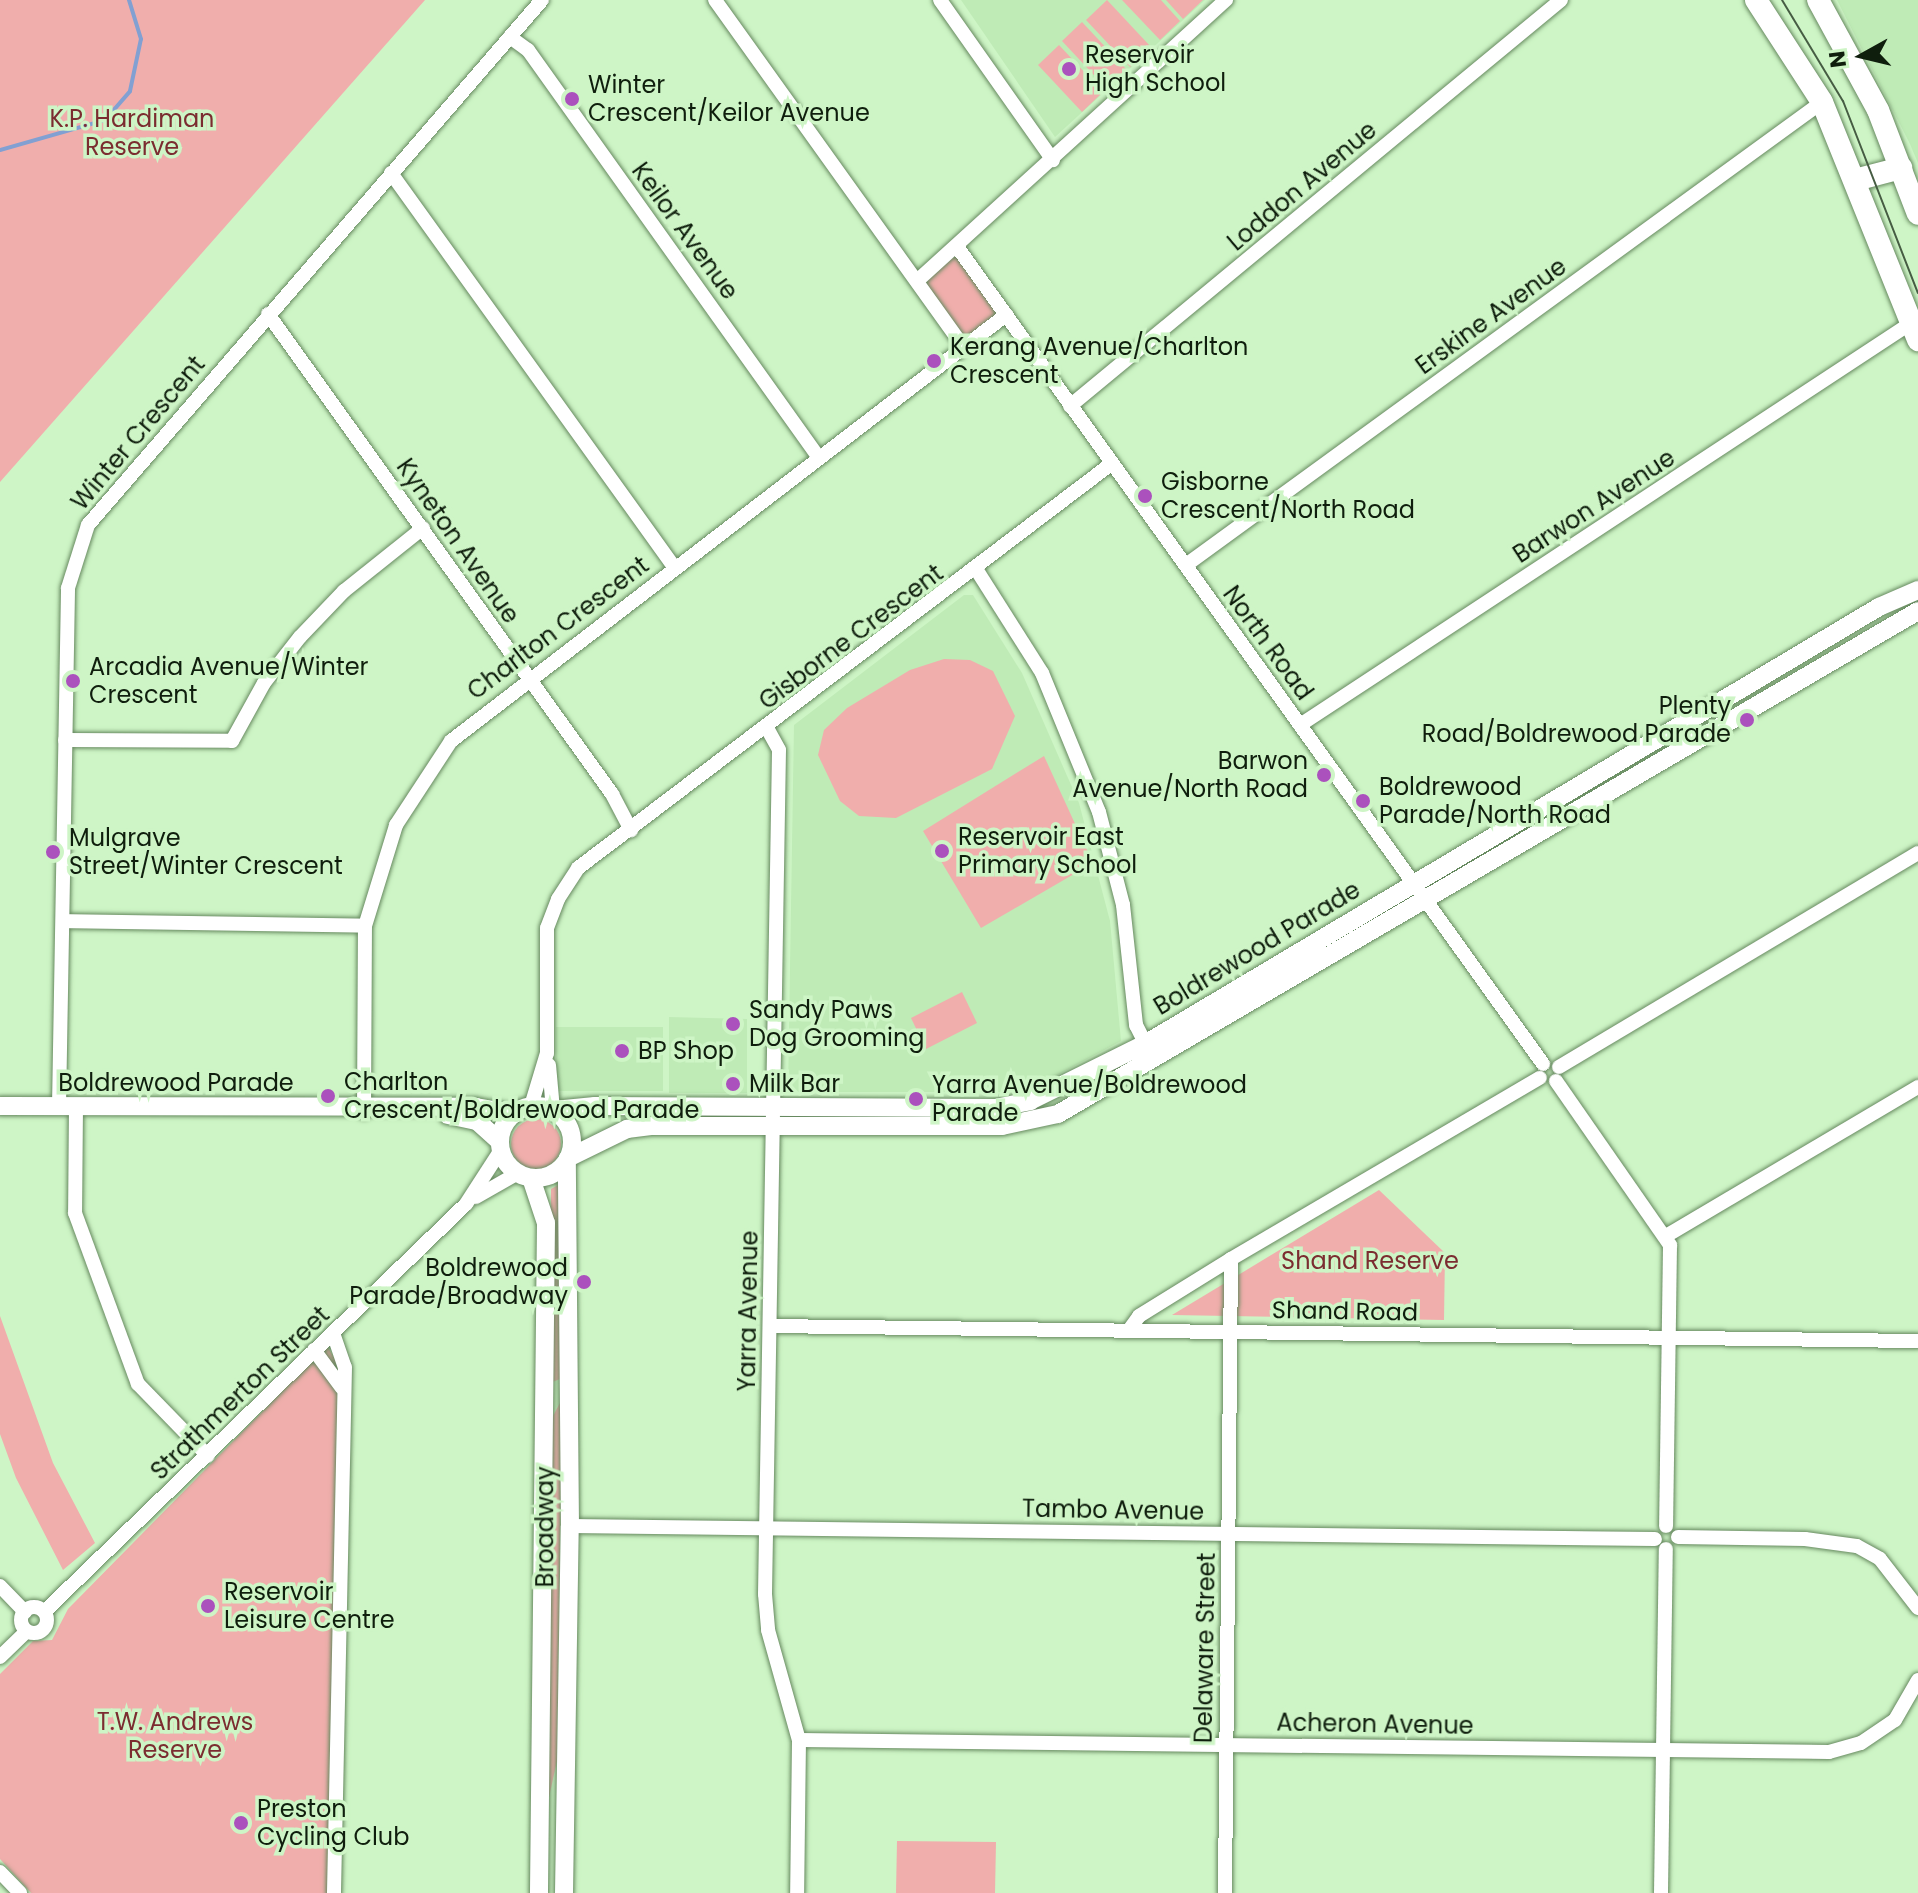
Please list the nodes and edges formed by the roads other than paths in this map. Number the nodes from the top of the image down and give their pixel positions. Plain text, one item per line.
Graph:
1 (542, 0) edge
2 (715, 0) edge
3 (940, 0) edge
4 (1226, 0) edge
5 (1561, 0) edge
6 (1756, 0) edge
7 (1818, 0) edge
8 (510, 37) junction
9 (1822, 102) junction
10 (1053, 160) junction
11 (1901, 168) junction
12 (391, 173) junction
13 (1855, 180) junction
14 (1918, 214) edge
15 (958, 248) junction
16 (917, 281) junction
17 (268, 314) junction
18 (1006, 315) junction
19 (1915, 332) edge
20 (963, 347) junction
21 (1070, 406) junction
22 (818, 457) junction
23 (1111, 464) junction
24 (423, 528) junction
25 (1186, 565) junction
26 (674, 567) junction
27 (976, 569) junction
28 (1918, 583) edge
29 (1918, 590) edge
30 (1898, 597) junction
31 (1918, 611) edge
32 (528, 677) junction
33 (1300, 725) junction
34 (762, 732) junction
35 (65, 740) junction
36 (1642, 758) junction
37 (636, 827) junction
38 (1918, 853) edge
39 (1411, 882) junction
40 (1427, 901) junction
41 (63, 921) junction
42 (365, 926) junction
43 (1145, 1044) junction
44 (547, 1053) junction
45 (1156, 1060) junction
46 (1542, 1071) junction
47 (1558, 1074) junction
48 (1918, 1087) edge
49 (0, 1106) edge
50 (68, 1106) junction
51 (772, 1106) junction
52 (359, 1109) junction
53 (522, 1110) junction
54 (554, 1110) junction
55 (657, 1116) junction
56 (771, 1126) junction
57 (501, 1146) junction
58 (568, 1159) junction
59 (524, 1175) junction
60 (466, 1204) junction
61 (1666, 1236) junction
62 (1231, 1259) junction
63 (770, 1326) junction
64 (1129, 1330) junction
65 (1231, 1331) junction
66 (333, 1333) junction
67 (1670, 1340) junction
68 (1918, 1341) edge
69 (314, 1350) junction
70 (569, 1383) junction
71 (342, 1389) junction
72 (544, 1398) junction
73 (208, 1456) junction
74 (570, 1526) junction
75 (1666, 1526) junction
76 (767, 1527) junction
77 (1229, 1534) junction
78 (1678, 1537) junction
79 (1661, 1544) junction
80 (0, 1586) edge
81 (1918, 1608) edge
82 (25, 1612) junction
83 (44, 1612) junction
84 (27, 1631) junction
85 (0, 1657) edge
86 (1918, 1680) edge
87 (799, 1740) junction
88 (1226, 1744) junction
89 (1664, 1751) junction
90 (564, 1865) junction
91 (0, 1872) edge
92 (540, 1874) junction
93 (20, 1893) edge
94 (334, 1893) edge
95 (539, 1893) edge
96 (564, 1893) edge
97 (797, 1893) edge
98 (1225, 1893) edge
99 (1661, 1893) edge

1 - 8 street, Winter Crescent
2 - 16 street
3 - 10 street
4 - 10 street
5 - 21 street, Loddon Avenue
6 - 9 highway
7 - 11 highway
8 - 12 street, Winter Crescent
8 - 22 street, Keilor Avenue
9 - 13 highway
9 - 25 street, Erskine Avenue
10 - 15 street
11 - 13 highway
11 - 14 highway
12 - 17 street, Winter Crescent
12 - 26 street
13 - 19 highway
15 - 16 street
15 - 18 street, North Road
16 - 20 street
17 - 24 street, Kyneton Avenue
17 - 35 street, Winter Crescent
18 - 20 street, Charlton Crescent
18 - 21 street, North Road
19 - 33 street, Barwon Avenue
20 - 22 street, Charlton Crescent
21 - 23 street, North Road
22 - 26 street, Charlton Crescent
23 - 25 street, North Road
23 - 27 street, Gisborne Crescent
24 - 32 street, Kyneton Avenue
24 - 35 street
25 - 33 street, North Road
26 - 32 street, Charlton Crescent
27 - 34 street, Gisborne Crescent
27 - 43 street
28 - 30 main road
29 - 30 main road, Boldrewood Parade
30 - 36 main road, Boldrewood Parade
31 - 36 main road, Boldrewood Parade
32 - 37 street, Kyneton Avenue
32 - 42 street, Charlton Crescent
33 - 39 street, North Road
34 - 37 street, Gisborne Crescent
34 - 51 street, Yarra Avenue
35 - 41 street, Winter Crescent
36 - 39 main road, Boldrewood Parade
36 - 40 main road, Boldrewood Parade
37 - 44 street, Gisborne Crescent
38 - 47 street
39 - 40 street, North Road
39 - 43 main road, Boldrewood Parade
40 - 45 main road, Boldrewood Parade
40 - 46 street, North Road
41 - 42 street
41 - 50 street, Winter Crescent
42 - 52 street, Charlton Crescent
43 - 45 street
43 - 51 main road, Boldrewood Parade
44 - 53 street, Gisborne Crescent
44 - 54 street
45 - 56 main road, Boldrewood Parade
46 - 47 street
46 - 62 street
47 - 61 street
48 - 61 street
49 - 50 main road, Boldrewood Parade
50 - 52 main road, Boldrewood Parade
50 - 73 street, Winter Crescent
51 - 55 main road, Boldrewood Parade
51 - 56 street, Yarra Avenue
52 - 53 main road, Boldrewood Parade
52 - 57 main road, Boldrewood Parade
53 - 54 main road
53 - 57 main road
54 - 55 main road, Boldrewood Parade
54 - 58 main road
55 - 56 main road, Boldrewood Parade
55 - 58 main road, Boldrewood Parade
56 - 63 street, Yarra Avenue
57 - 59 main road
57 - 60 street, Strathmerton Street
58 - 59 main road
58 - 70 main road, Broadway
59 - 60 street, Strathmerton Street
59 - 72 main road, Broadway
60 - 66 street, Strathmerton Street
61 - 67 street
62 - 64 street
62 - 65 street, Delaware Street
63 - 64 street, Shand Road
63 - 76 street, Yarra Avenue
64 - 65 street, Shand Road
65 - 67 street, Shand Road
65 - 77 street, Delaware Street
66 - 69 street, Strathmerton Street
66 - 71 street
67 - 68 street, Shand Road
67 - 75 street
69 - 71 street
69 - 73 street, Strathmerton Street
70 - 72 main road
70 - 74 main road, Broadway
71 - 94 street
72 - 92 main road, Broadway
73 - 83 street, Strathmerton Street
74 - 76 street, Tambo Avenue
74 - 90 main road, Broadway
75 - 78 street
75 - 79 street
76 - 77 street, Tambo Avenue
76 - 87 street, Yarra Avenue
77 - 79 street, Tambo Avenue
77 - 88 street, Delaware Street
78 - 79 street
78 - 81 street
79 - 89 street
80 - 82 street
82 - 83 street
82 - 84 street
83 - 84 street
84 - 85 street
86 - 89 street, Acheron Avenue
87 - 88 street, Acheron Avenue
87 - 97 street, Yarra Avenue
88 - 89 street, Acheron Avenue
88 - 98 street, Delaware Street
89 - 99 street
90 - 92 main road
90 - 96 main road, Broadway
91 - 93 street
92 - 95 main road, Broadway

